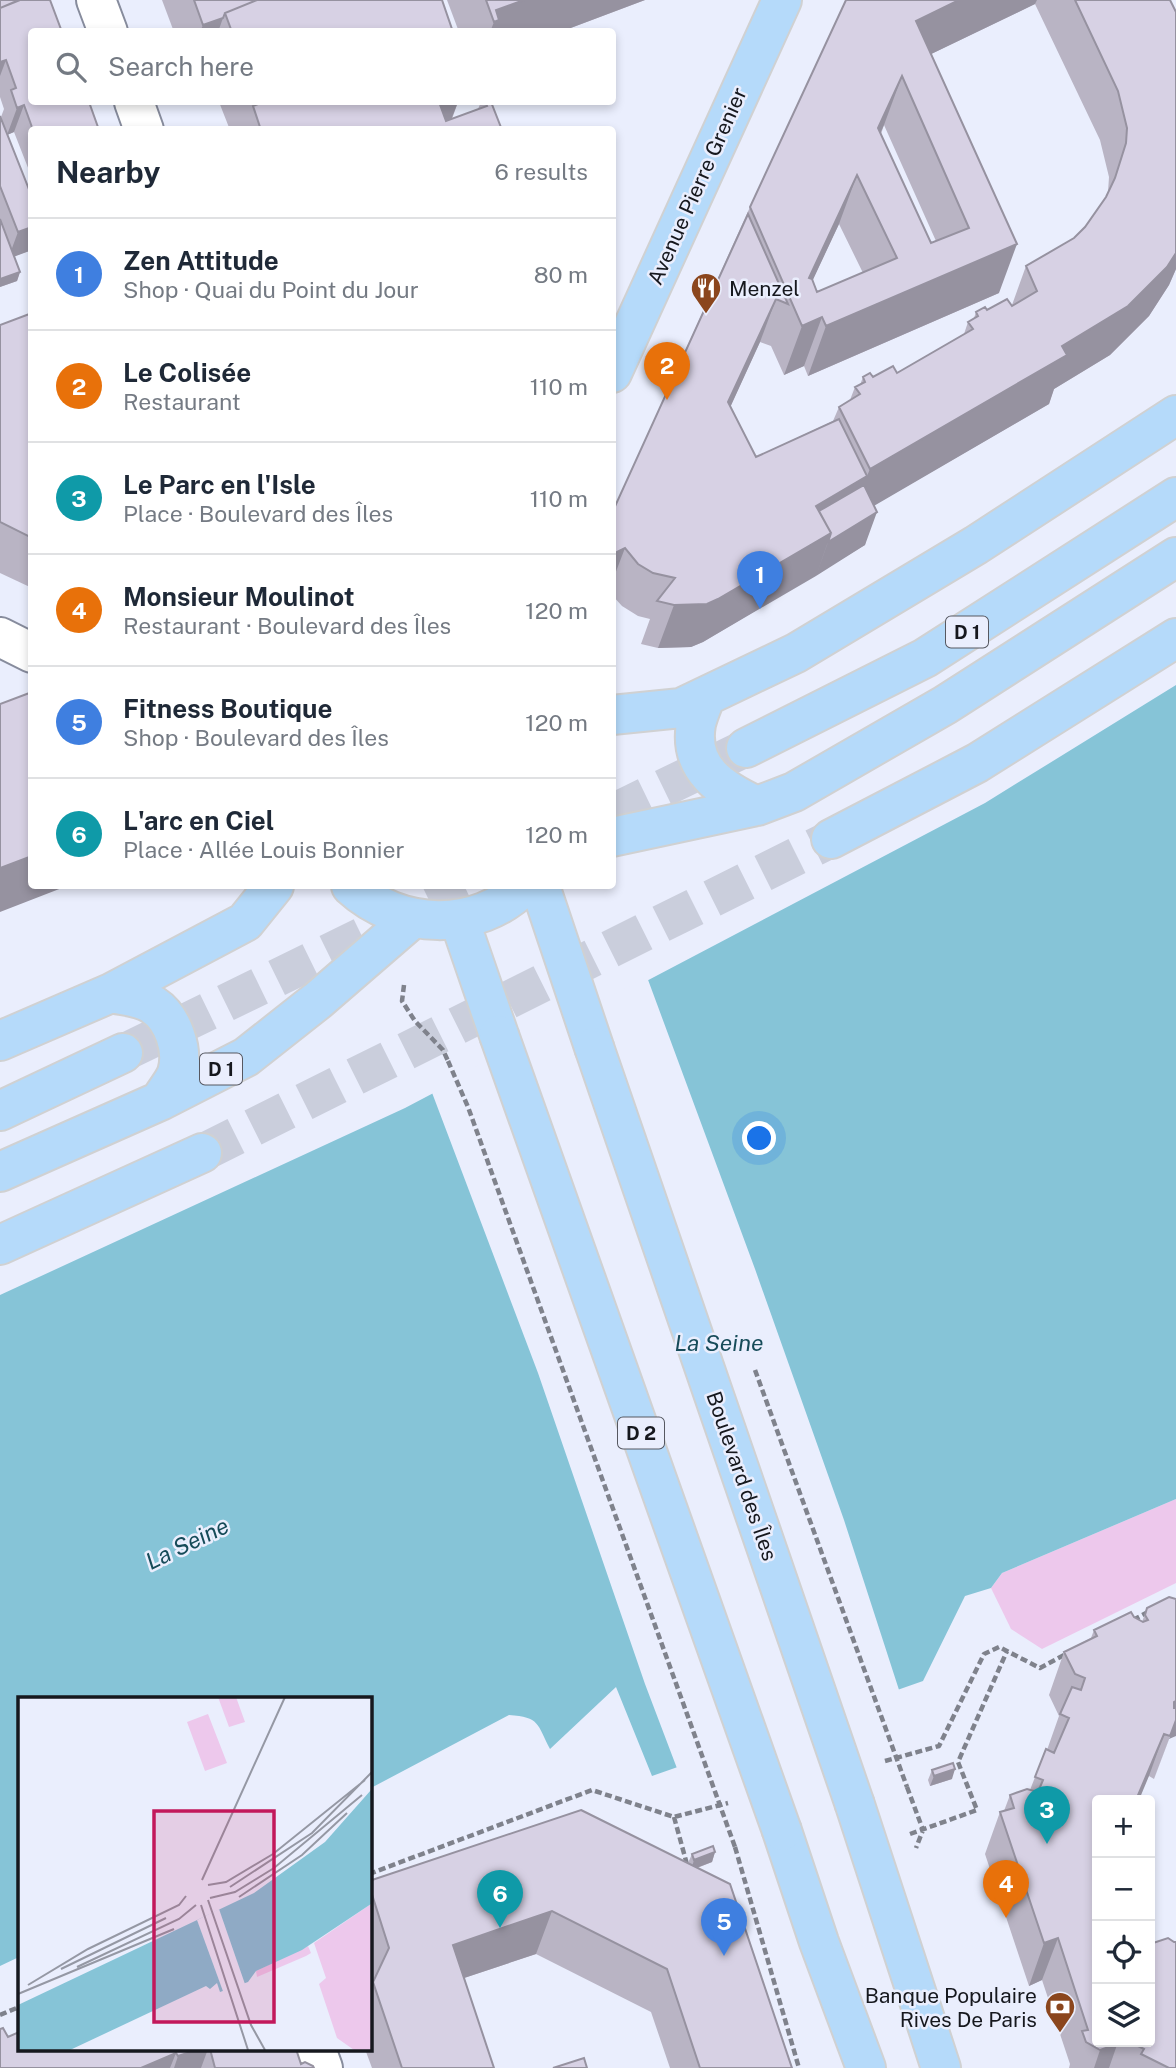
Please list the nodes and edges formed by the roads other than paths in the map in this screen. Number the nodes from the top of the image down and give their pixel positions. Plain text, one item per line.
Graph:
1 (96, 0) edge
2 (782, 0) edge
3 (106, 28) edge
4 (135, 105) edge
5 (143, 126) edge
6 (616, 364) edge
7 (1176, 415) edge
8 (1176, 497) edge
9 (1176, 557) edge
10 (0, 637) edge
11 (1176, 638) edge
12 (28, 651) edge
13 (705, 698) junction
14 (616, 715) edge
15 (746, 748) tunnel mouth
16 (757, 807) junction
17 (616, 836) edge
18 (831, 839) tunnel mouth
19 (272, 889) edge
20 (355, 889) edge
21 (521, 889) edge
22 (541, 889) edge
23 (413, 918) junction
24 (459, 919) junction
25 (111, 993) junction
26 (0, 1041) edge
27 (123, 1053) tunnel mouth
28 (160, 1101) junction
29 (0, 1111) edge
30 (202, 1153) tunnel mouth
31 (0, 1172) edge
32 (0, 1245) edge
33 (316, 2050) edge
34 (323, 2068) edge
35 (866, 2068) edge
36 (941, 2068) edge

1 - 3 street
2 - 6 main road, Avenue Pierre Grenier
4 - 5 street
7 - 13 main road
8 - 15 main road, D 1
9 - 16 main road, D 1
10 - 12 street
11 - 18 main road
13 - 14 main road
13 - 16 main road
16 - 17 main road, D 1
19 - 25 main road
20 - 23 main road
21 - 24 main road
22 - 36 main road, Boulevard des Îles, bridge
23 - 24 main road
23 - 28 main road, D 1
24 - 35 main road, D 2, bridge
25 - 26 main road
25 - 28 main road, D 1
27 - 29 main road
28 - 31 main road, D 1
30 - 32 main road
33 - 34 street

